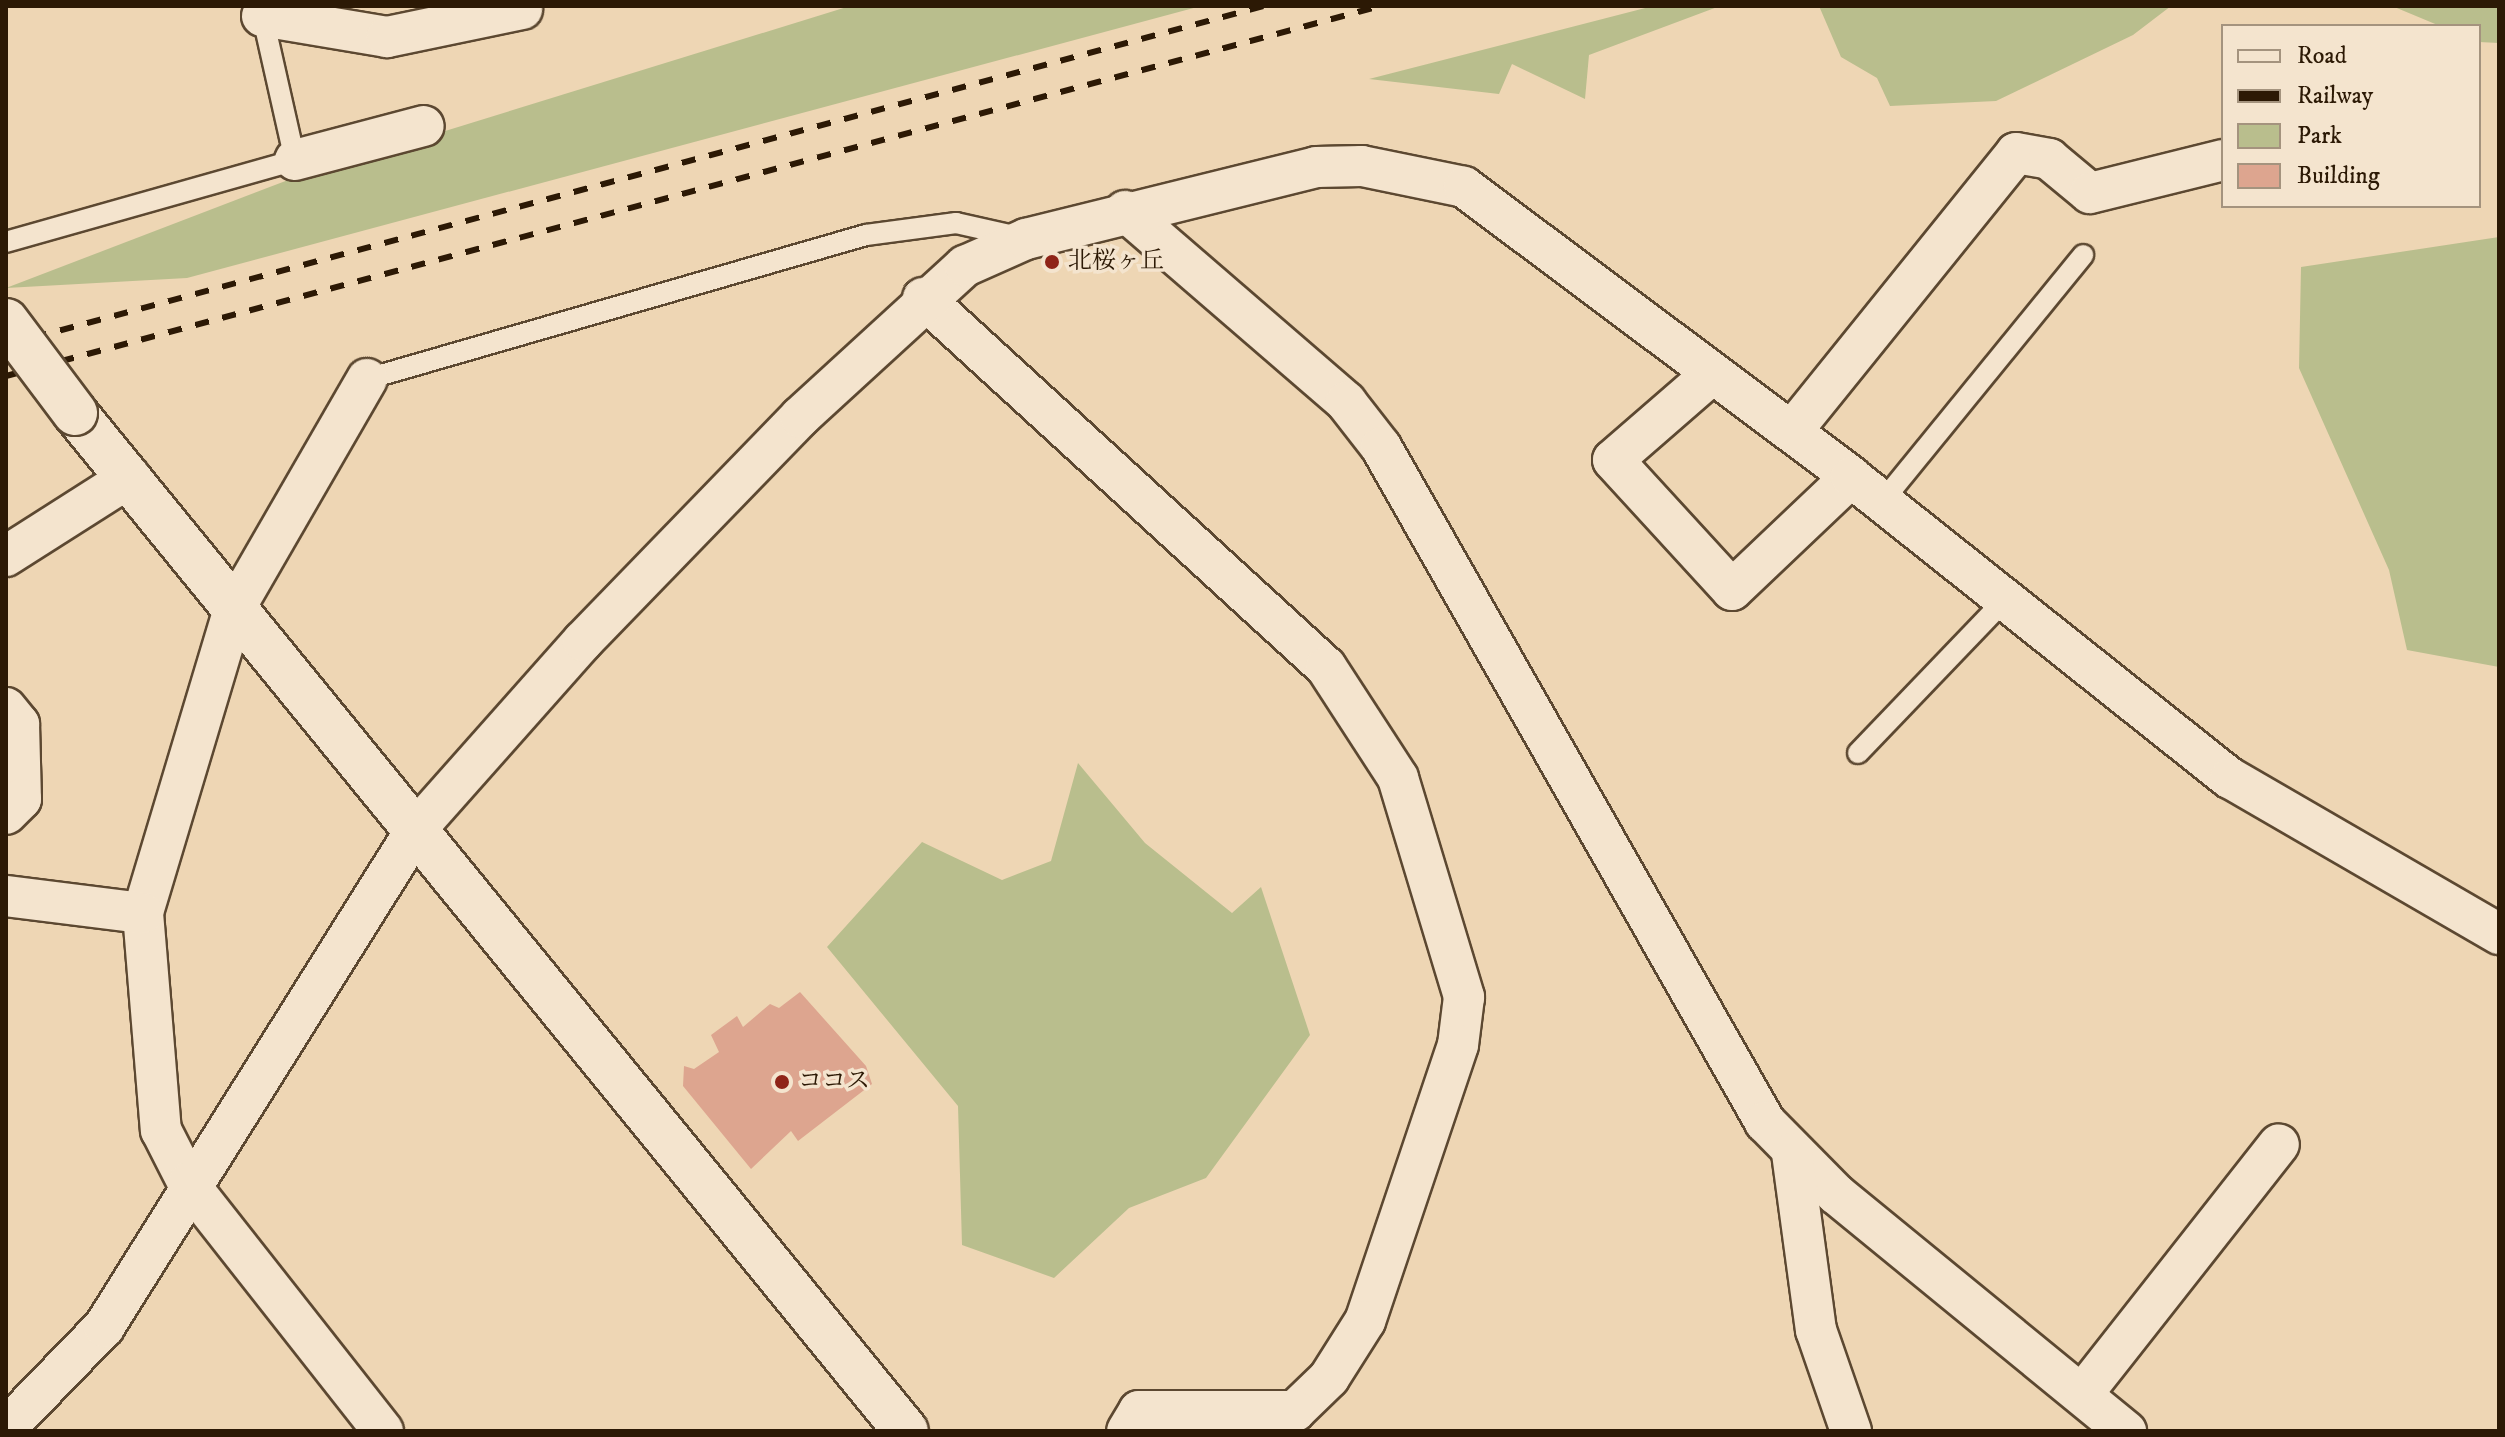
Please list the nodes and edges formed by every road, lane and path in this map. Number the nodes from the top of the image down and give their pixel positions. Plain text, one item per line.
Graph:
1 (522, 9) dead end
2 (261, 11) edge
3 (424, 126) dead end
4 (295, 160) junction
5 (2221, 160) edge
6 (1125, 211) junction
7 (1026, 239) junction
8 (6, 242) edge
9 (2083, 255) dead end
10 (923, 298) junction
11 (6, 321) edge
12 (1712, 374) junction
13 (367, 379) joint
14 (1792, 431) junction
15 (130, 477) junction
16 (1866, 490) junction
17 (6, 556) edge
18 (2004, 601) junction
19 (234, 609) junction
20 (6, 708) edge
21 (1858, 753) dead end
22 (6, 814) edge
23 (417, 828) junction
24 (6, 896) edge
25 (143, 913) junction
26 (2499, 934) edge
27 (2279, 1144) dead end
28 (1792, 1153) junction
29 (188, 1183) junction
30 (2084, 1392) junction
31 (6, 1428) edge
32 (383, 1431) edge
33 (906, 1431) edge
34 (1127, 1431) edge
35 (1851, 1431) edge
36 (2126, 1431) edge

1 - 2 street
2 - 4 lane
3 - 4 street
4 - 8 lane
5 - 14 street
6 - 7 street
6 - 12 street
6 - 28 street
7 - 10 street
7 - 13 lane
9 - 16 lane
10 - 23 street
10 - 34 street
11 - 15 street, bridge
12 - 14 street
12 - 16 street
13 - 19 street
14 - 16 street
15 - 17 street
15 - 19 street
16 - 18 street
18 - 21 lane
18 - 26 street
19 - 23 street
19 - 25 street
20 - 22 street
23 - 29 street
23 - 33 street
24 - 25 street
25 - 29 street
27 - 30 street
28 - 30 street
28 - 35 street
29 - 31 street
29 - 32 street
30 - 36 street

